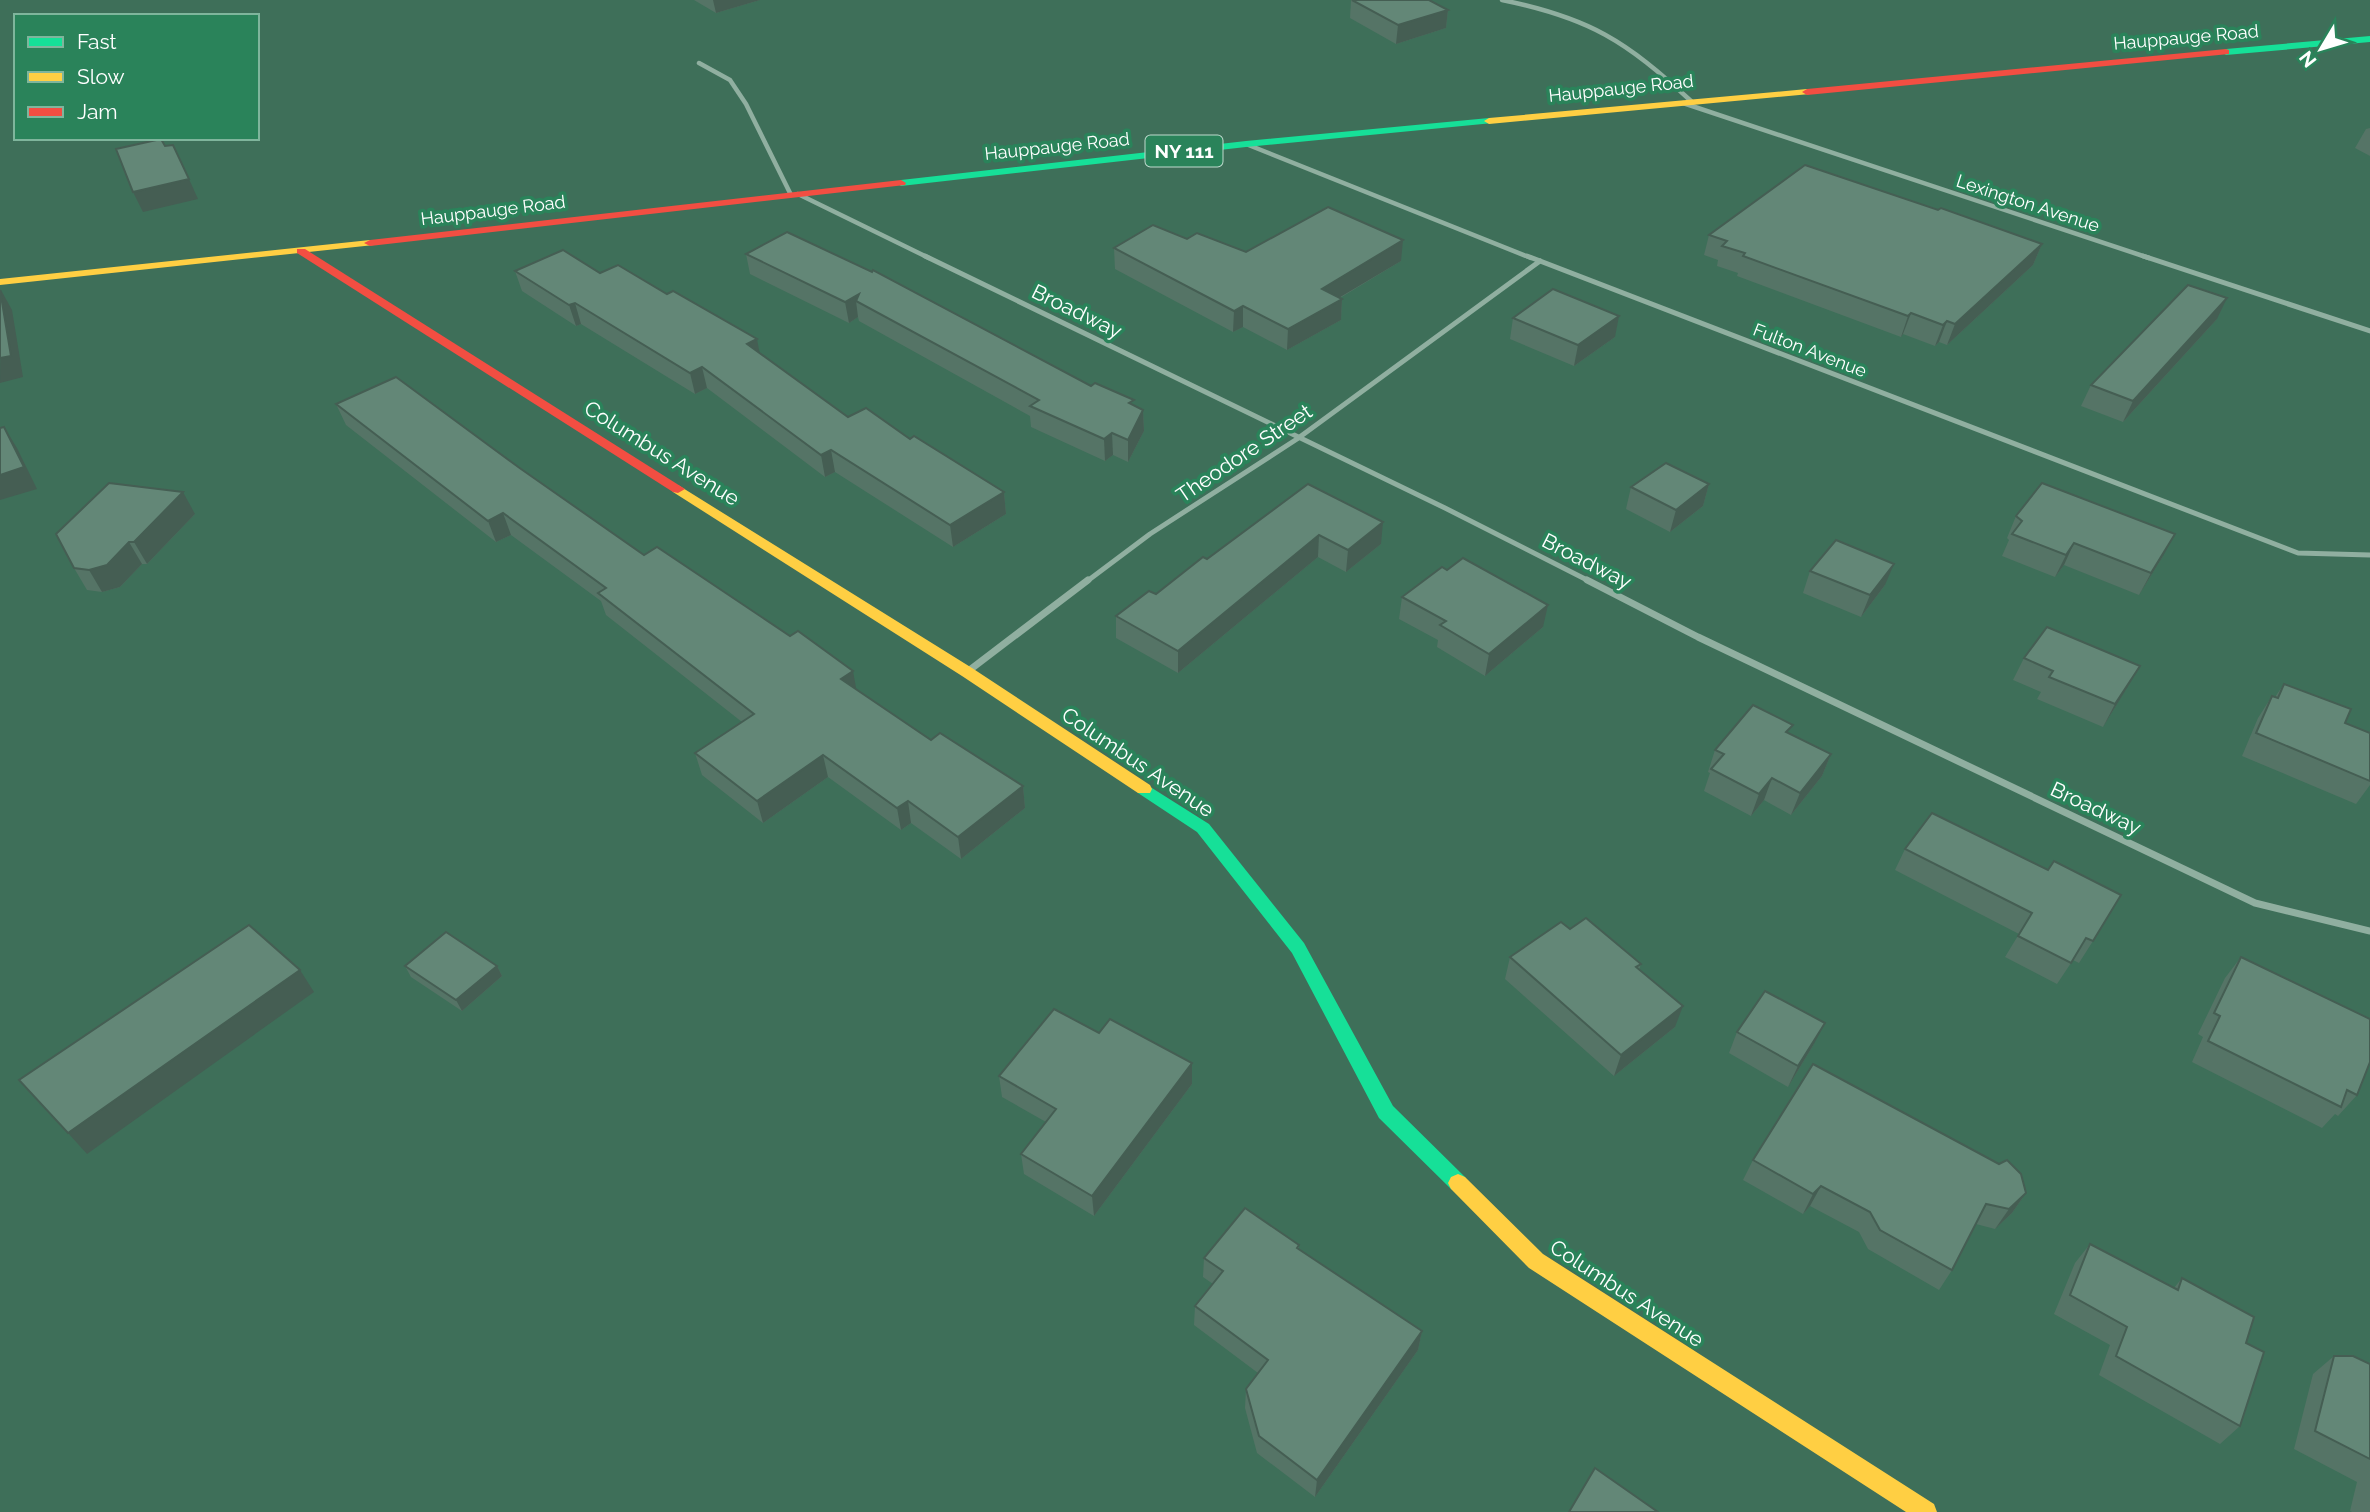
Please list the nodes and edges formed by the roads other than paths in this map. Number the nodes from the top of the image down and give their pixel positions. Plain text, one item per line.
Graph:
1 (1502, 0) edge
2 (2370, 39) edge
3 (699, 64) dead end
4 (1685, 101) junction
5 (1246, 144) junction
6 (794, 194) junction
7 (301, 251) junction
8 (1540, 261) junction
9 (0, 282) edge
10 (2370, 331) edge
11 (1297, 439) junction
12 (2370, 555) edge
13 (967, 672) junction
14 (2370, 931) edge
15 (1926, 1512) edge

1 - 4 street
2 - 4 main road, Hauppauge Road / NY 111
3 - 6 street
4 - 5 main road, Hauppauge Road / NY 111
4 - 10 street, Lexington Avenue
5 - 6 main road, Hauppauge Road / NY 111
5 - 8 street, Fulton Avenue
6 - 7 main road, Hauppauge Road / NY 111
6 - 11 street, Broadway
7 - 9 main road, Hauppauge Road / NY 111
7 - 13 main road, Columbus Avenue
8 - 11 street, Theodore Street
8 - 12 street, Fulton Avenue
11 - 13 street, Theodore Street
11 - 14 street, Broadway
13 - 15 main road, Columbus Avenue

